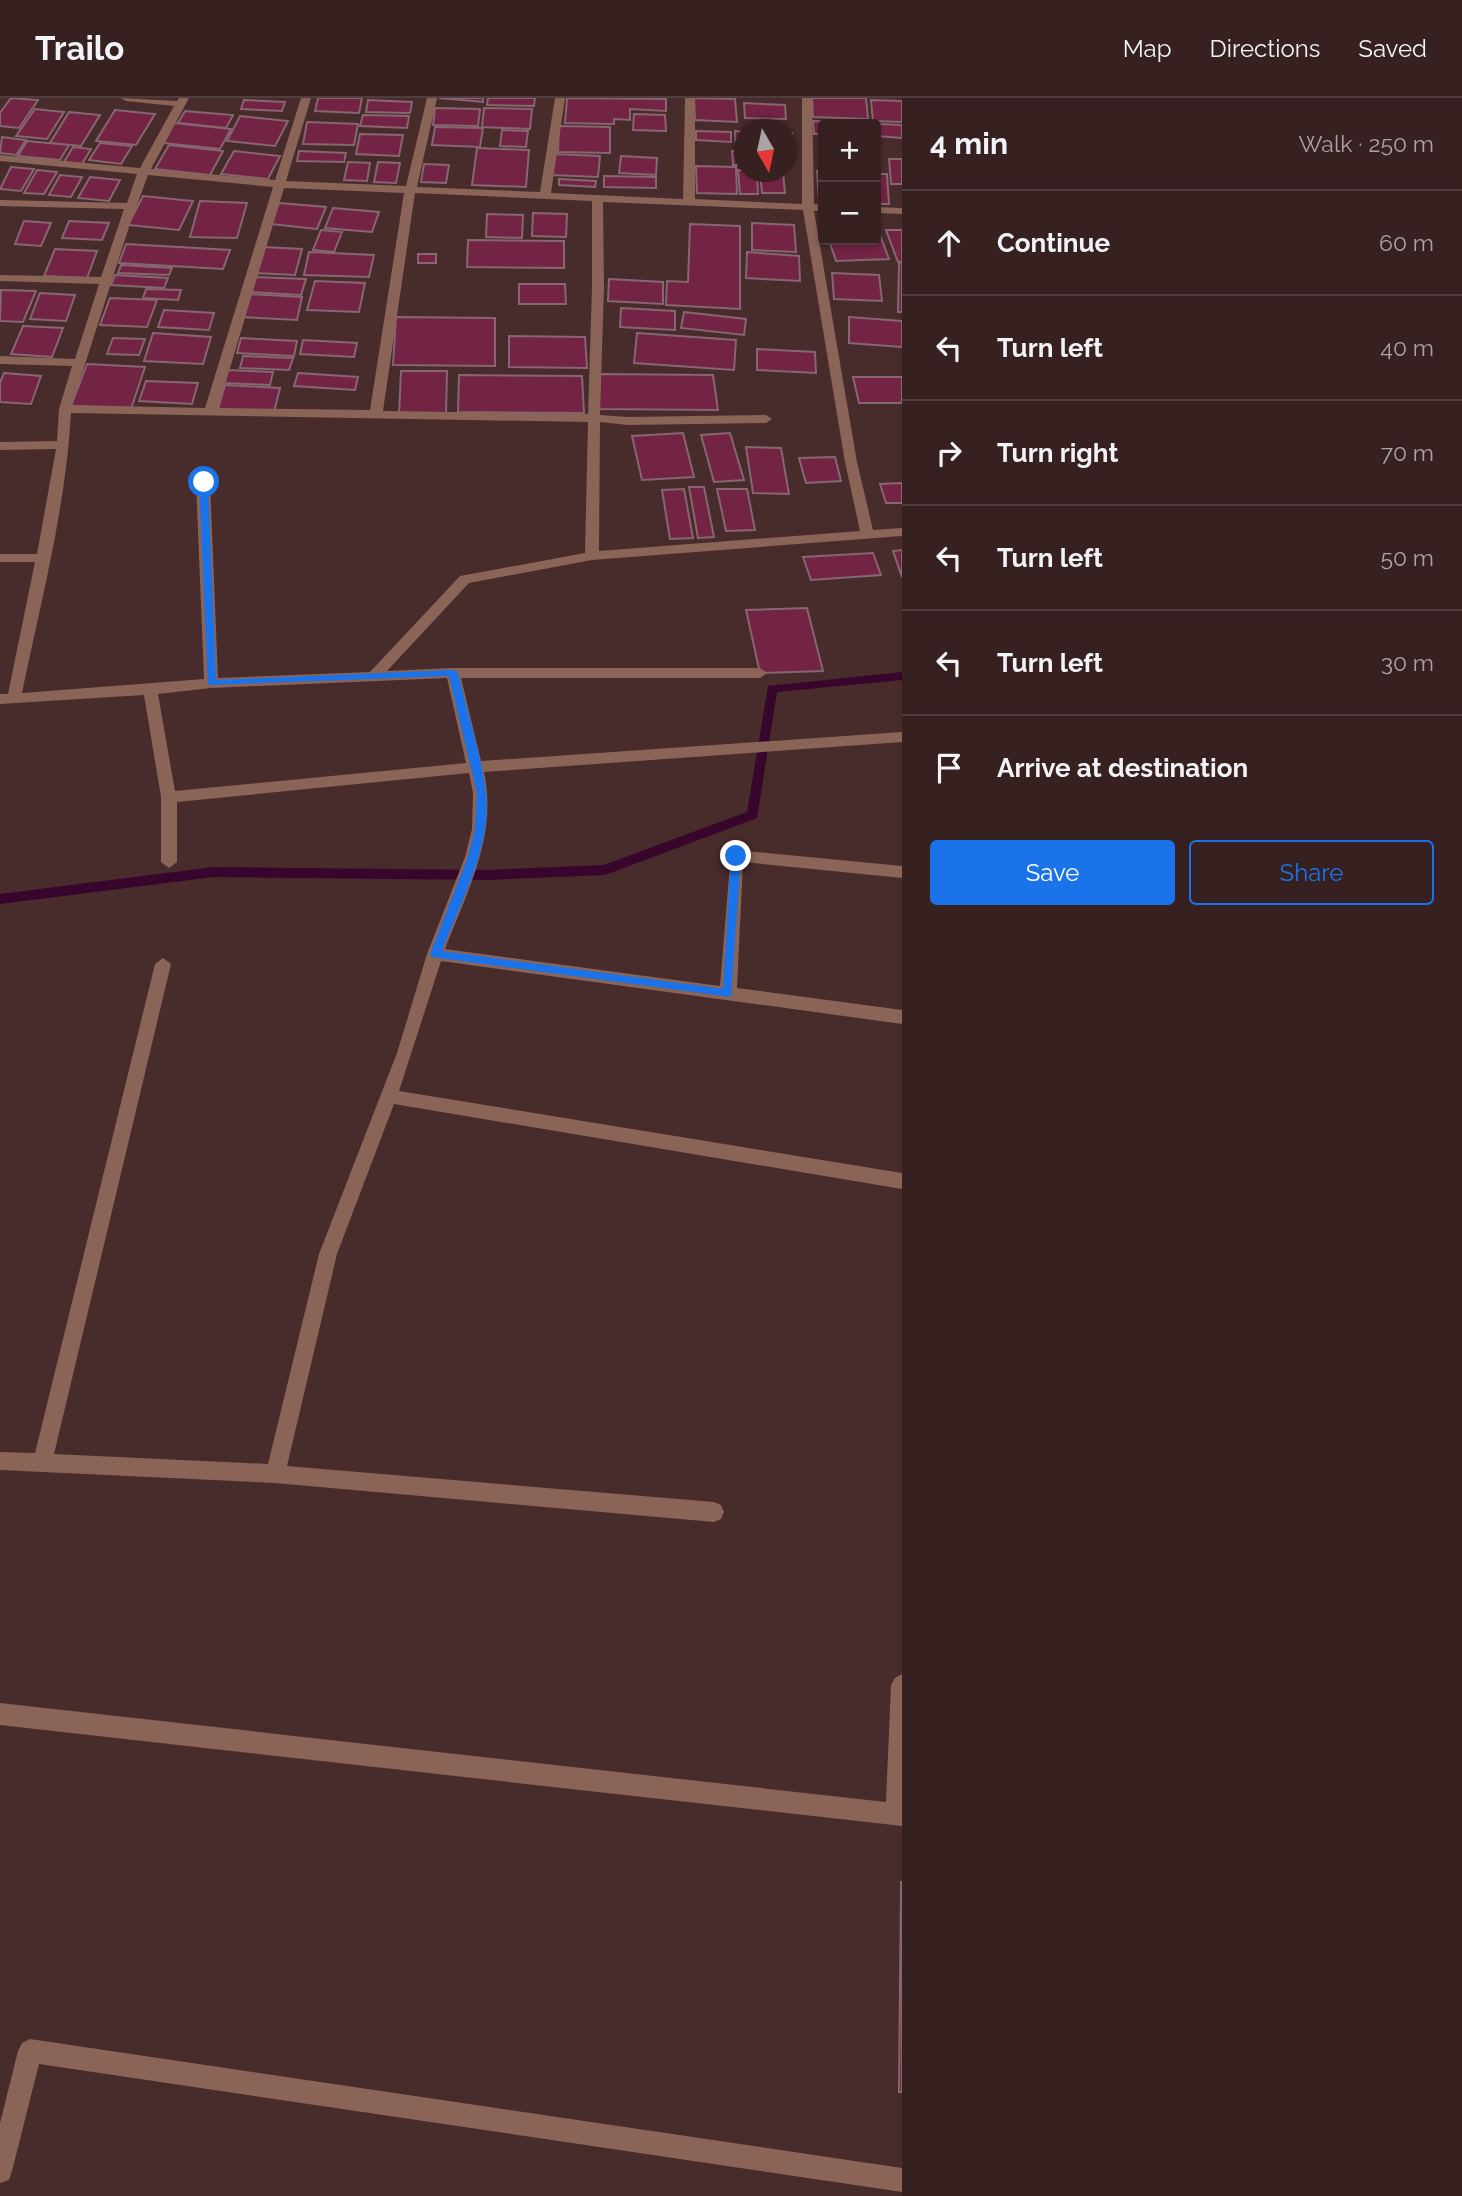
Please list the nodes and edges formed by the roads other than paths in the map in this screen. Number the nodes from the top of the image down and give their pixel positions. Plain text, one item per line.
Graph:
1 (126, 98) edge
2 (306, 98) edge
3 (432, 98) edge
4 (560, 98) edge
5 (691, 98) edge
6 (807, 98) edge
7 (182, 101) edge
8 (0, 158) edge
9 (144, 171) junction
10 (279, 184) junction
11 (410, 191) junction
12 (545, 197) junction
13 (597, 198) junction
14 (689, 202) junction
15 (0, 203) edge
16 (133, 206) junction
17 (808, 208) junction
18 (818, 208) edge
19 (881, 210) edge
20 (902, 211) edge
21 (0, 278) edge
22 (106, 281) junction
23 (0, 360) edge
24 (80, 363) junction
25 (65, 409) junction
26 (210, 412) junction
27 (376, 415) junction
28 (593, 418) junction
29 (766, 419) dead end
30 (0, 446) edge
31 (63, 446) junction
32 (204, 482) dead end
33 (902, 532) edge
34 (868, 535) junction
35 (592, 556) junction
36 (0, 558) edge
37 (43, 558) junction
38 (453, 673) junction
39 (760, 673) dead end
40 (374, 676) junction
41 (211, 683) junction
42 (150, 690) junction
43 (7, 699) edge
44 (902, 737) edge
45 (477, 768) junction
46 (169, 797) junction
47 (169, 862) dead end
48 (902, 872) edge
49 (435, 954) junction
50 (163, 964) dead end
51 (728, 994) junction
52 (902, 1017) edge
53 (387, 1096) junction
54 (902, 1181) edge
55 (0, 1461) edge
56 (42, 1463) junction
57 (275, 1474) junction
58 (714, 1512) dead end
59 (902, 1685) edge
60 (0, 1714) edge
61 (900, 1814) edge
62 (0, 2171) edge
63 (902, 2180) edge

1 - 7 street
2 - 10 street
3 - 11 street
4 - 12 street
5 - 14 street
6 - 17 street
7 - 9 street
8 - 9 street
9 - 10 street
9 - 16 street
10 - 11 street
10 - 26 street
11 - 12 street
11 - 27 street
12 - 13 street
13 - 14 street
13 - 28 street
14 - 17 street
15 - 16 street
16 - 22 street
17 - 18 street
17 - 34 street
19 - 20 street
21 - 22 street
22 - 24 street
23 - 24 street
24 - 25 street
25 - 26 street
25 - 31 street
26 - 27 street
27 - 28 street
28 - 29 street
28 - 35 street
30 - 31 street
31 - 37 street
32 - 41 street
33 - 34 street
34 - 35 street
35 - 40 street
36 - 37 street
37 - 43 street
38 - 39 street
38 - 40 street
38 - 45 street
40 - 41 street
41 - 42 street
42 - 43 street
42 - 46 street
44 - 45 street
45 - 46 street
45 - 49 street
46 - 47 street
48 - 51 street
49 - 51 street
49 - 53 street
50 - 56 street
51 - 52 street
53 - 54 street
53 - 57 street
55 - 56 street
56 - 57 street
57 - 58 street
59 - 61 street
60 - 61 street
62 - 63 street

